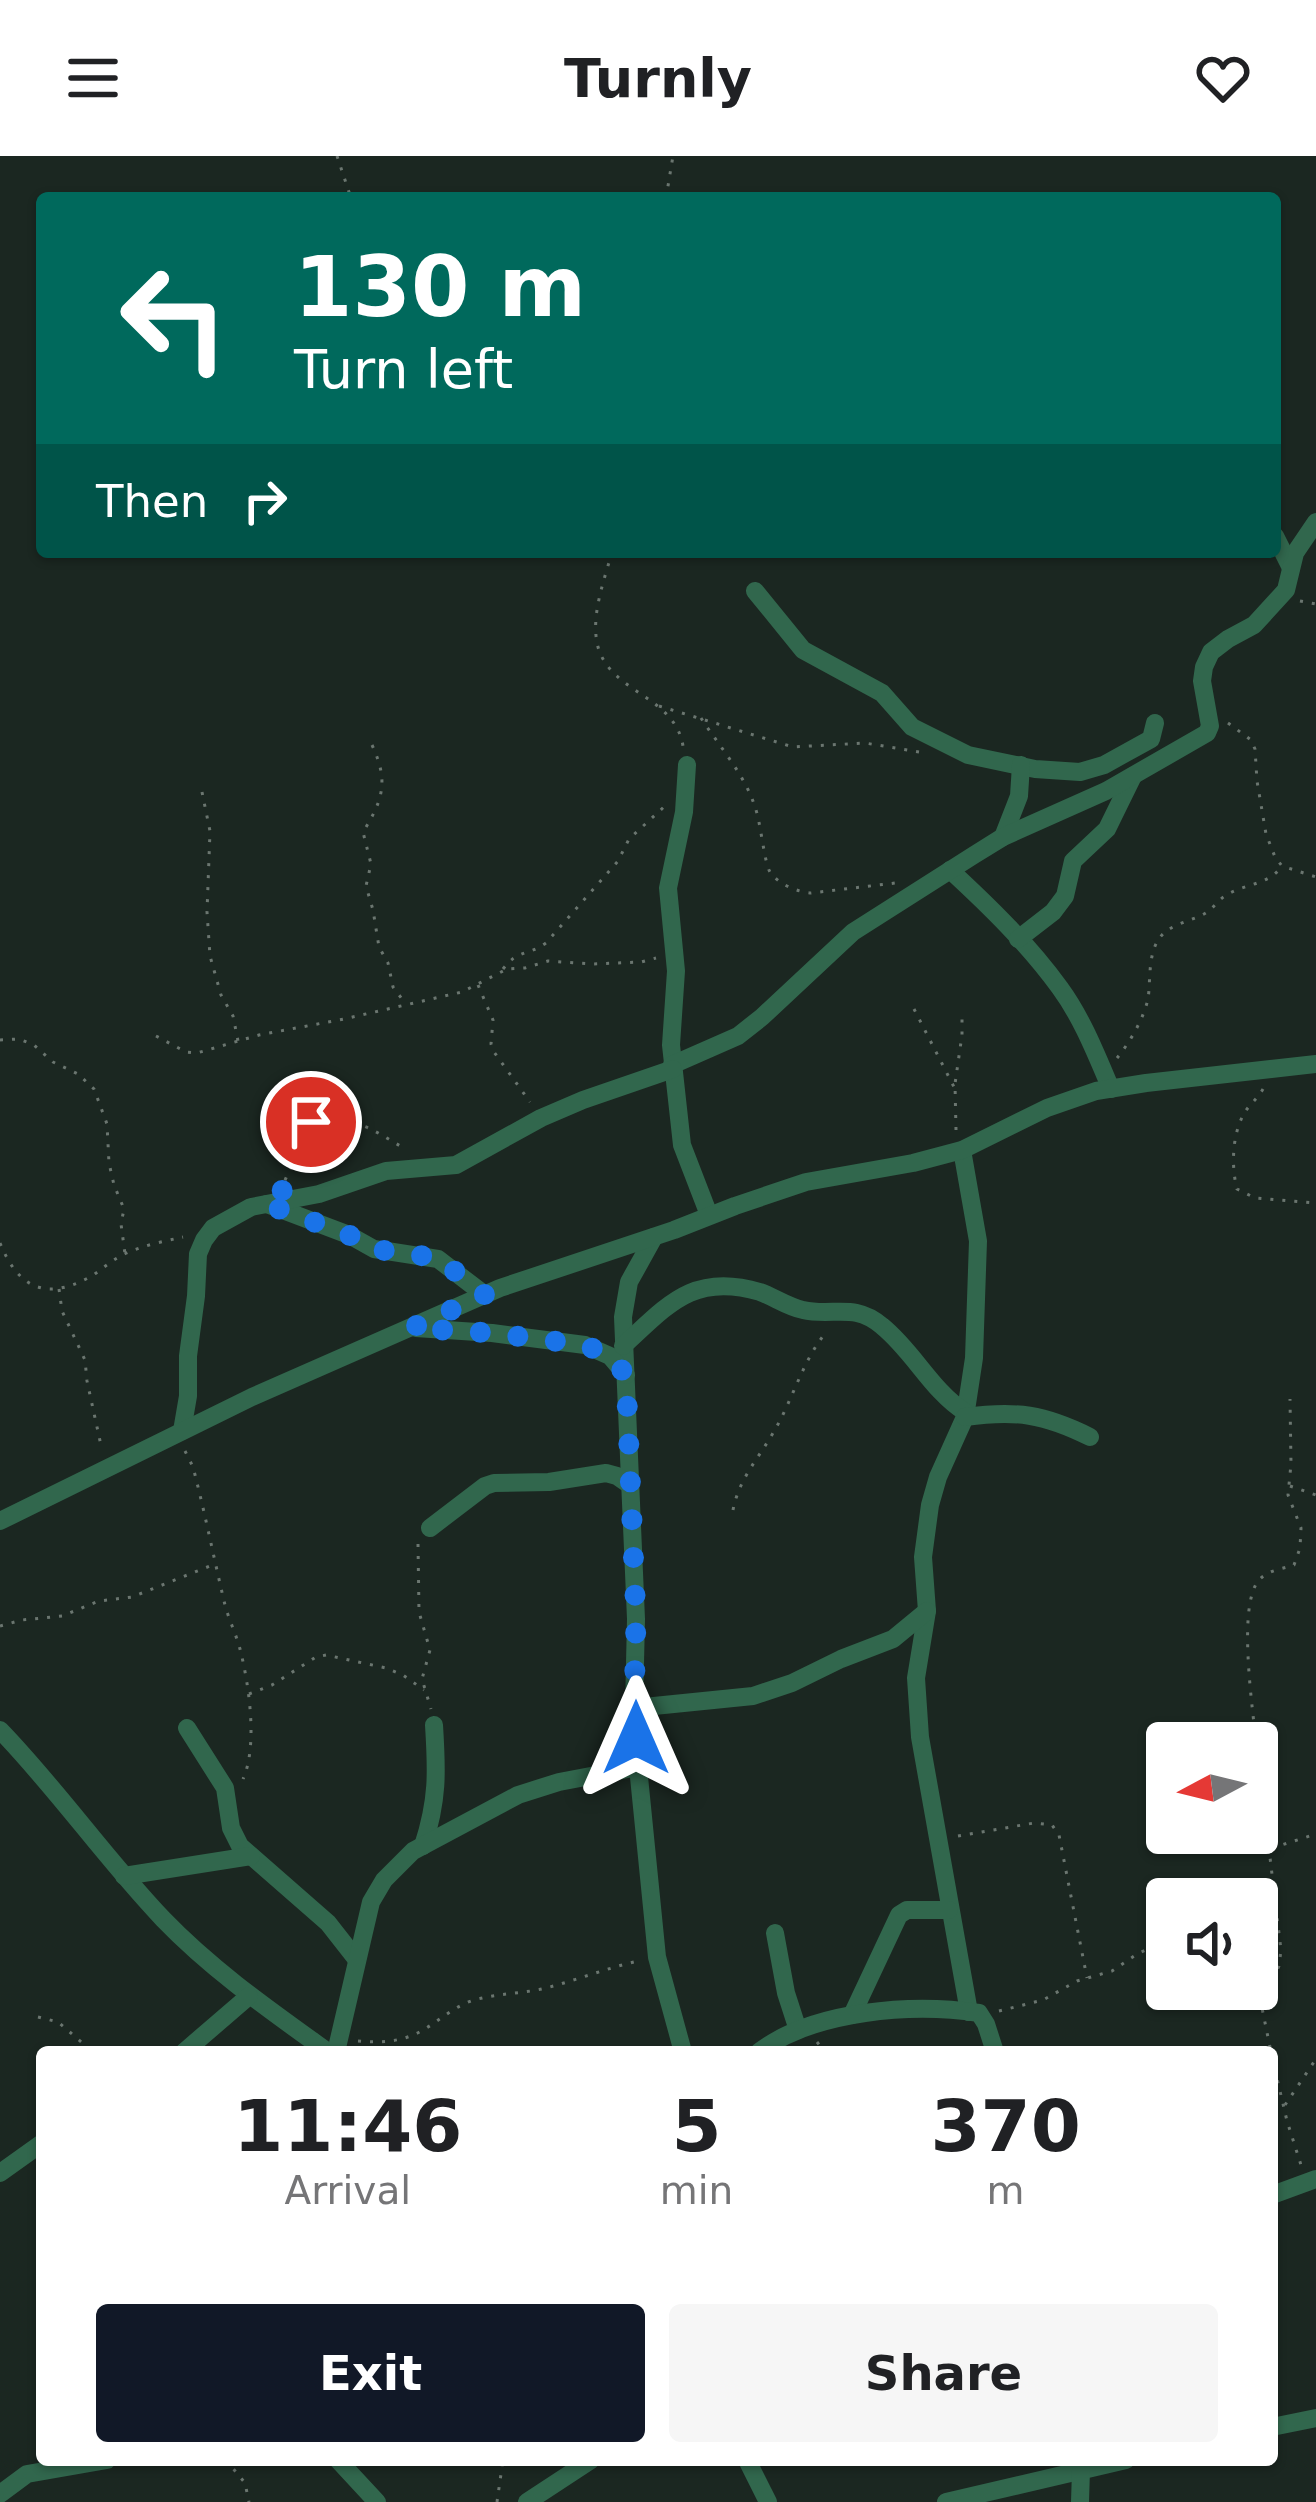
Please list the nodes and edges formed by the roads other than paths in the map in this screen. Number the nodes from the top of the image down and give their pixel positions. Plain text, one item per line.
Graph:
1 (1316, 522) edge
2 (1281, 548) edge
3 (1291, 568) junction
4 (755, 591) dead end
5 (1155, 723) dead end
6 (687, 765) road end
7 (1021, 765) junction
8 (1135, 774) junction
9 (1003, 837) junction
10 (950, 870) junction
11 (1018, 938) junction
12 (1316, 1064) edge
13 (673, 1067) junction
14 (1108, 1081) junction
15 (960, 1150) junction
16 (272, 1202) junction
17 (710, 1215) junction
18 (653, 1237) junction
19 (485, 1295) junction
20 (411, 1328) junction
21 (623, 1346) junction
22 (626, 1375) junction
23 (965, 1414) junction
24 (174, 1435) junction
25 (1090, 1437) dead end
26 (630, 1485) junction
27 (0, 1521) edge
28 (430, 1528) road end
29 (927, 1611) junction
30 (634, 1708) junction
31 (434, 1725) road end
32 (187, 1728) dead end
33 (0, 1730) edge
34 (638, 1767) junction
35 (423, 1846) junction
36 (251, 1856) junction
37 (124, 1876) junction
38 (949, 1910) junction
39 (775, 1933) dead end
40 (357, 1960) junction
41 (250, 1996) junction
42 (974, 2012) junction
43 (852, 2015) junction
44 (798, 2030) junction
45 (191, 2046) edge
46 (332, 2046) edge
47 (336, 2046) edge
48 (681, 2046) edge
49 (770, 2046) edge
50 (992, 2046) edge
51 (36, 2147) edge
52 (0, 2173) edge
53 (1311, 2181) edge
54 (1278, 2193) edge
55 (1316, 2418) edge
56 (1278, 2427) edge
57 (73, 2466) edge
58 (344, 2466) edge
59 (582, 2466) edge
60 (750, 2466) edge
61 (1071, 2468) edge
62 (0, 2494) edge
63 (377, 2502) edge
64 (527, 2502) edge
65 (768, 2502) edge
66 (946, 2502) edge
67 (1080, 2502) edge

1 - 3 street
2 - 3 street
3 - 8 street
4 - 7 street
5 - 7 street
6 - 13 street
7 - 9 street
8 - 9 street
8 - 11 street
9 - 10 street
10 - 11 street
10 - 13 street
11 - 14 street
12 - 14 street
13 - 16 street
13 - 17 street
14 - 15 street
15 - 17 street
15 - 23 street
16 - 19 street
16 - 24 street
17 - 18 street
18 - 19 street
18 - 21 street
19 - 20 street
20 - 22 street
20 - 24 street
21 - 22 street
21 - 23 street
22 - 26 street
23 - 25 street
23 - 29 street
24 - 27 street
26 - 28 street
26 - 30 street
29 - 30 street
29 - 38 street
30 - 34 street
31 - 35 street
32 - 36 street
33 - 37 street
34 - 35 street
34 - 48 street
35 - 40 street
36 - 37 street
36 - 40 street
37 - 41 street
38 - 42 street
38 - 43 street
39 - 44 street
40 - 47 street
41 - 45 street
41 - 46 street
42 - 43 street
42 - 50 street
43 - 44 street
44 - 49 street
51 - 52 street
53 - 54 street
55 - 56 street
57 - 62 street
58 - 63 street
59 - 64 street
60 - 65 street
61 - 66 street
61 - 67 street

